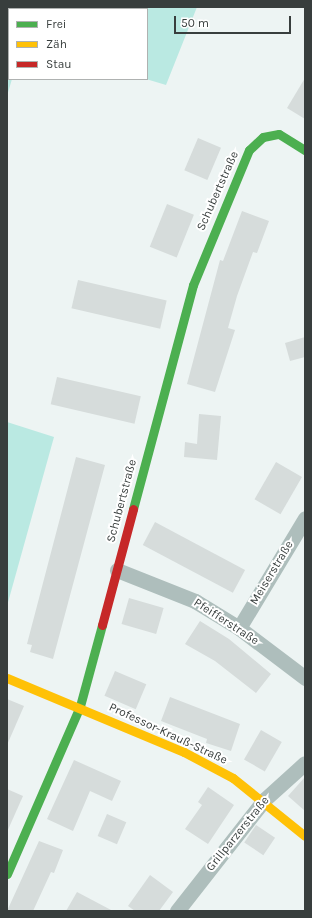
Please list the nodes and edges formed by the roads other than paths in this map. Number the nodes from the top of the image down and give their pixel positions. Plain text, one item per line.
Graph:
1 (305, 150) edge
2 (305, 518) edge
3 (117, 570) junction
4 (239, 628) junction
5 (7, 678) edge
6 (305, 678) edge
7 (80, 706) junction
8 (305, 763) edge
9 (264, 800) junction
10 (305, 836) edge
11 (7, 874) edge
12 (177, 911) edge

1 - 3 street, Schubertstraße
2 - 4 street, Meiserstraße
3 - 4 street, Pfeifferstraße
3 - 7 street, Schubertstraße
4 - 6 street, Pfeifferstraße
5 - 7 street, Professor-Krauß-Straße
7 - 9 street, Professor-Krauß-Straße
7 - 11 street, Schubertstraße
8 - 9 street, Grillparzerstraße
9 - 10 street, Professor-Krauß-Straße
9 - 12 street, Grillparzerstraße

